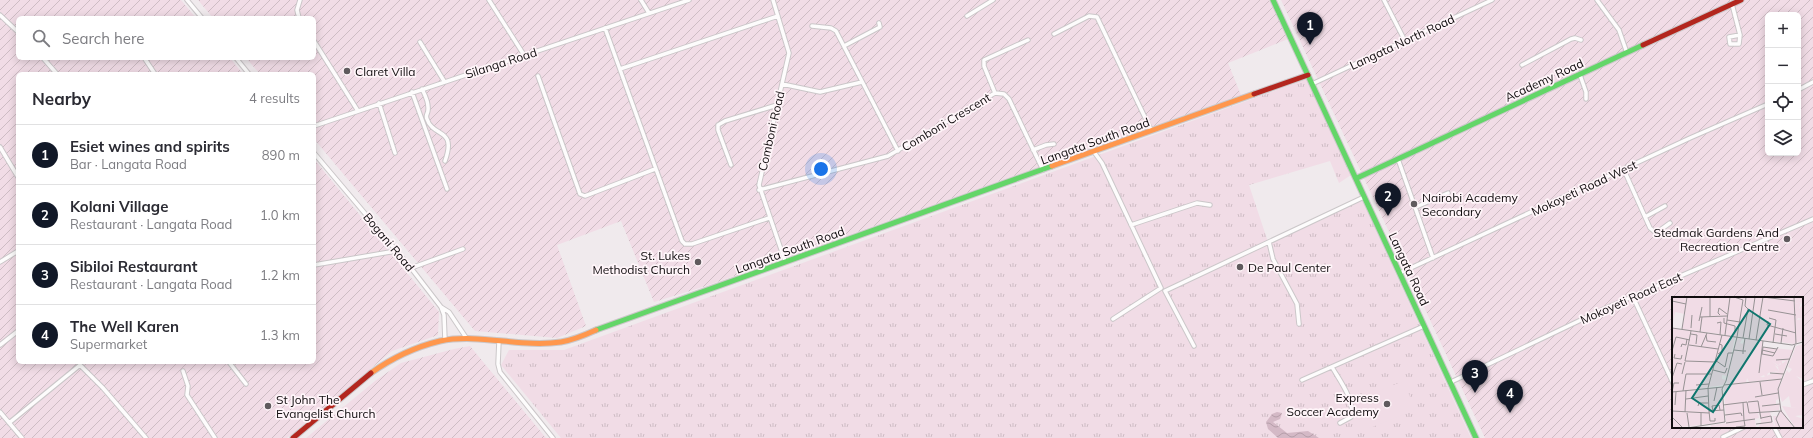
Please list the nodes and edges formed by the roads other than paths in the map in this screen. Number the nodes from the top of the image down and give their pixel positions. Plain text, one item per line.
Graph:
1 (187, 0) edge
2 (300, 0) edge
3 (489, 0) edge
4 (641, 0) edge
5 (689, 0) edge
6 (773, 0) edge
7 (979, 0) edge
8 (994, 0) edge
9 (1272, 0) edge
10 (1384, 0) edge
11 (1492, 0) edge
12 (1597, 0) edge
13 (1740, 0) edge
14 (1732, 4) junction
15 (982, 6) junction
16 (649, 13) junction
17 (0, 15) edge
18 (200, 16) edge
19 (298, 16) edge
20 (778, 16) junction
21 (967, 16) dead end
22 (879, 24) dead end
23 (812, 26) dead end
24 (605, 28) junction
25 (16, 30) edge
26 (1054, 34) dead end
27 (1740, 35) dead end
28 (1028, 40) dead end
29 (1581, 40) dead end
30 (1404, 41) junction
31 (420, 42) dead end
32 (316, 44) edge
33 (844, 46) junction
34 (1627, 53) junction
35 (524, 55) junction
36 (45, 60) edge
37 (146, 60) edge
38 (238, 60) edge
39 (1522, 65) dead end
40 (620, 69) junction
41 (55, 72) edge
42 (154, 72) edge
43 (247, 72) edge
44 (1308, 75) junction
45 (1580, 75) junction
46 (538, 76) dead end
47 (444, 81) junction
48 (862, 82) junction
49 (1813, 82) edge
50 (782, 84) junction
51 (1312, 84) junction
52 (422, 88) junction
53 (1801, 88) edge
54 (412, 92) junction
55 (995, 93) junction
56 (1586, 99) dead end
57 (379, 103) junction
58 (777, 105) junction
59 (1765, 105) edge
60 (358, 111) junction
61 (316, 125) edge
62 (1151, 130) junction
63 (1054, 144) dead end
64 (0, 147) edge
65 (1033, 150) junction
66 (898, 151) junction
67 (395, 152) dead end
68 (1094, 152) junction
69 (316, 155) edge
70 (1398, 159) junction
71 (445, 161) dead end
72 (731, 165) dead end
73 (655, 169) junction
74 (1624, 170) junction
75 (1043, 171) junction
76 (16, 173) edge
77 (1357, 178) junction
78 (447, 190) dead end
79 (760, 190) junction
80 (1448, 193) dead end
81 (1364, 197) junction
82 (1210, 205) dead end
83 (1665, 206) dead end
84 (1416, 207) junction
85 (1645, 217) junction
86 (769, 218) junction
87 (1813, 219) edge
88 (1670, 223) dead end
89 (1131, 225) junction
90 (1269, 242) junction
91 (463, 249) dead end
92 (396, 251) junction
93 (16, 252) edge
94 (1433, 258) junction
95 (785, 261) junction
96 (0, 262) edge
97 (316, 265) edge
98 (411, 268) junction
99 (1400, 273) junction
100 (1633, 297) junction
101 (441, 307) junction
102 (1113, 319) dead end
103 (1300, 324) dead end
104 (1424, 326) junction
105 (16, 333) edge
106 (467, 339) junction
107 (445, 340) junction
108 (499, 341) junction
109 (0, 345) edge
110 (1194, 346) dead end
111 (231, 364) edge
112 (82, 365) joint
113 (1332, 367) junction
114 (183, 371) dead end
115 (1302, 380) dead end
116 (1672, 381) edge
117 (1813, 381) edge
118 (1451, 382) junction
119 (246, 384) dead end
120 (1803, 385) edge
121 (0, 412) edge
122 (9, 423) junction
123 (1340, 423) dead end
124 (1742, 428) edge
125 (1775, 428) edge
126 (1723, 437) dead end
127 (22, 438) edge
128 (146, 438) edge
129 (215, 438) edge
130 (294, 438) edge
131 (552, 438) edge
132 (1476, 438) edge
133 (1780, 438) edge

1 - 18 street
2 - 19 street
3 - 35 street
4 - 16 street
5 - 16 street, Silanga Road
6 - 20 street, Comboni Road
7 - 15 street
8 - 15 street
9 - 44 street, Langata Road
10 - 30 street
11 - 30 street, Langata North Road
12 - 34 street
13 - 14 street, Academy Road
14 - 27 street
14 - 34 street, Academy Road
15 - 21 street
16 - 24 street, Silanga Road
17 - 25 street
20 - 40 street
20 - 50 street, Comboni Road
22 - 33 street
23 - 33 street
24 - 35 street, Silanga Road
24 - 40 street
26 - 62 street
28 - 55 street
29 - 39 street
30 - 51 street, Langata North Road
31 - 47 street
32 - 60 street
33 - 48 street
34 - 45 street, Academy Road
35 - 47 street, Silanga Road
36 - 41 street
37 - 42 street
38 - 43 street
40 - 73 street
44 - 51 street, Langata Road
44 - 62 street, Langata South Road
45 - 56 street
45 - 70 street, Academy Road
46 - 73 street
47 - 52 street, Silanga Road
48 - 50 street
48 - 66 street
49 - 53 street
50 - 58 street, Comboni Road
51 - 77 street, Langata Road
52 - 54 street, Silanga Road
52 - 71 street
54 - 57 street, Silanga Road
54 - 78 street
55 - 65 street, Comboni Crescent
55 - 66 street, Comboni Crescent
57 - 60 street, Silanga Road
57 - 67 street
58 - 72 street
58 - 79 street, Comboni Road
59 - 74 street, Mokoyeti Road West
60 - 61 street, Silanga Road
62 - 68 street, Langata South Road
63 - 65 street
64 - 76 street
65 - 75 street, Comboni Crescent
66 - 79 street, Comboni Crescent
68 - 75 street, Langata South Road
68 - 89 street
69 - 92 street, Bogani Road
70 - 77 street, Academy Road
70 - 84 street
73 - 86 street
74 - 85 street
74 - 94 street, Mokoyeti Road West
75 - 95 street, Langata South Road
77 - 81 street, Langata Road
79 - 86 street, Comboni Road
80 - 84 street
81 - 90 street
81 - 99 street, Langata Road
82 - 89 street
83 - 85 street
84 - 94 street
85 - 88 street
86 - 95 street, Comboni Road
87 - 100 street, Mokoyeti Road East
89 - 102 street
90 - 103 street
90 - 110 street
91 - 98 street
92 - 97 street
92 - 98 street, Bogani Road
93 - 96 street
94 - 99 street, Mokoyeti Road West
95 - 108 street, Langata South Road
98 - 101 street, Bogani Road
99 - 104 street, Langata Road
100 - 116 street
100 - 118 street, Mokoyeti Road East
101 - 106 street
101 - 107 street, Bogani Road
104 - 113 street
104 - 118 street, Langata Road
105 - 109 street
106 - 107 street, Langata South Road
106 - 108 street, Langata South Road
107 - 130 street, Langata South Road
108 - 131 street
111 - 119 street
112 - 122 street
112 - 128 street
113 - 115 street
113 - 123 street
114 - 129 street
117 - 120 street
118 - 132 street, Langata Road
121 - 122 street
122 - 127 street
124 - 126 street
125 - 133 street

